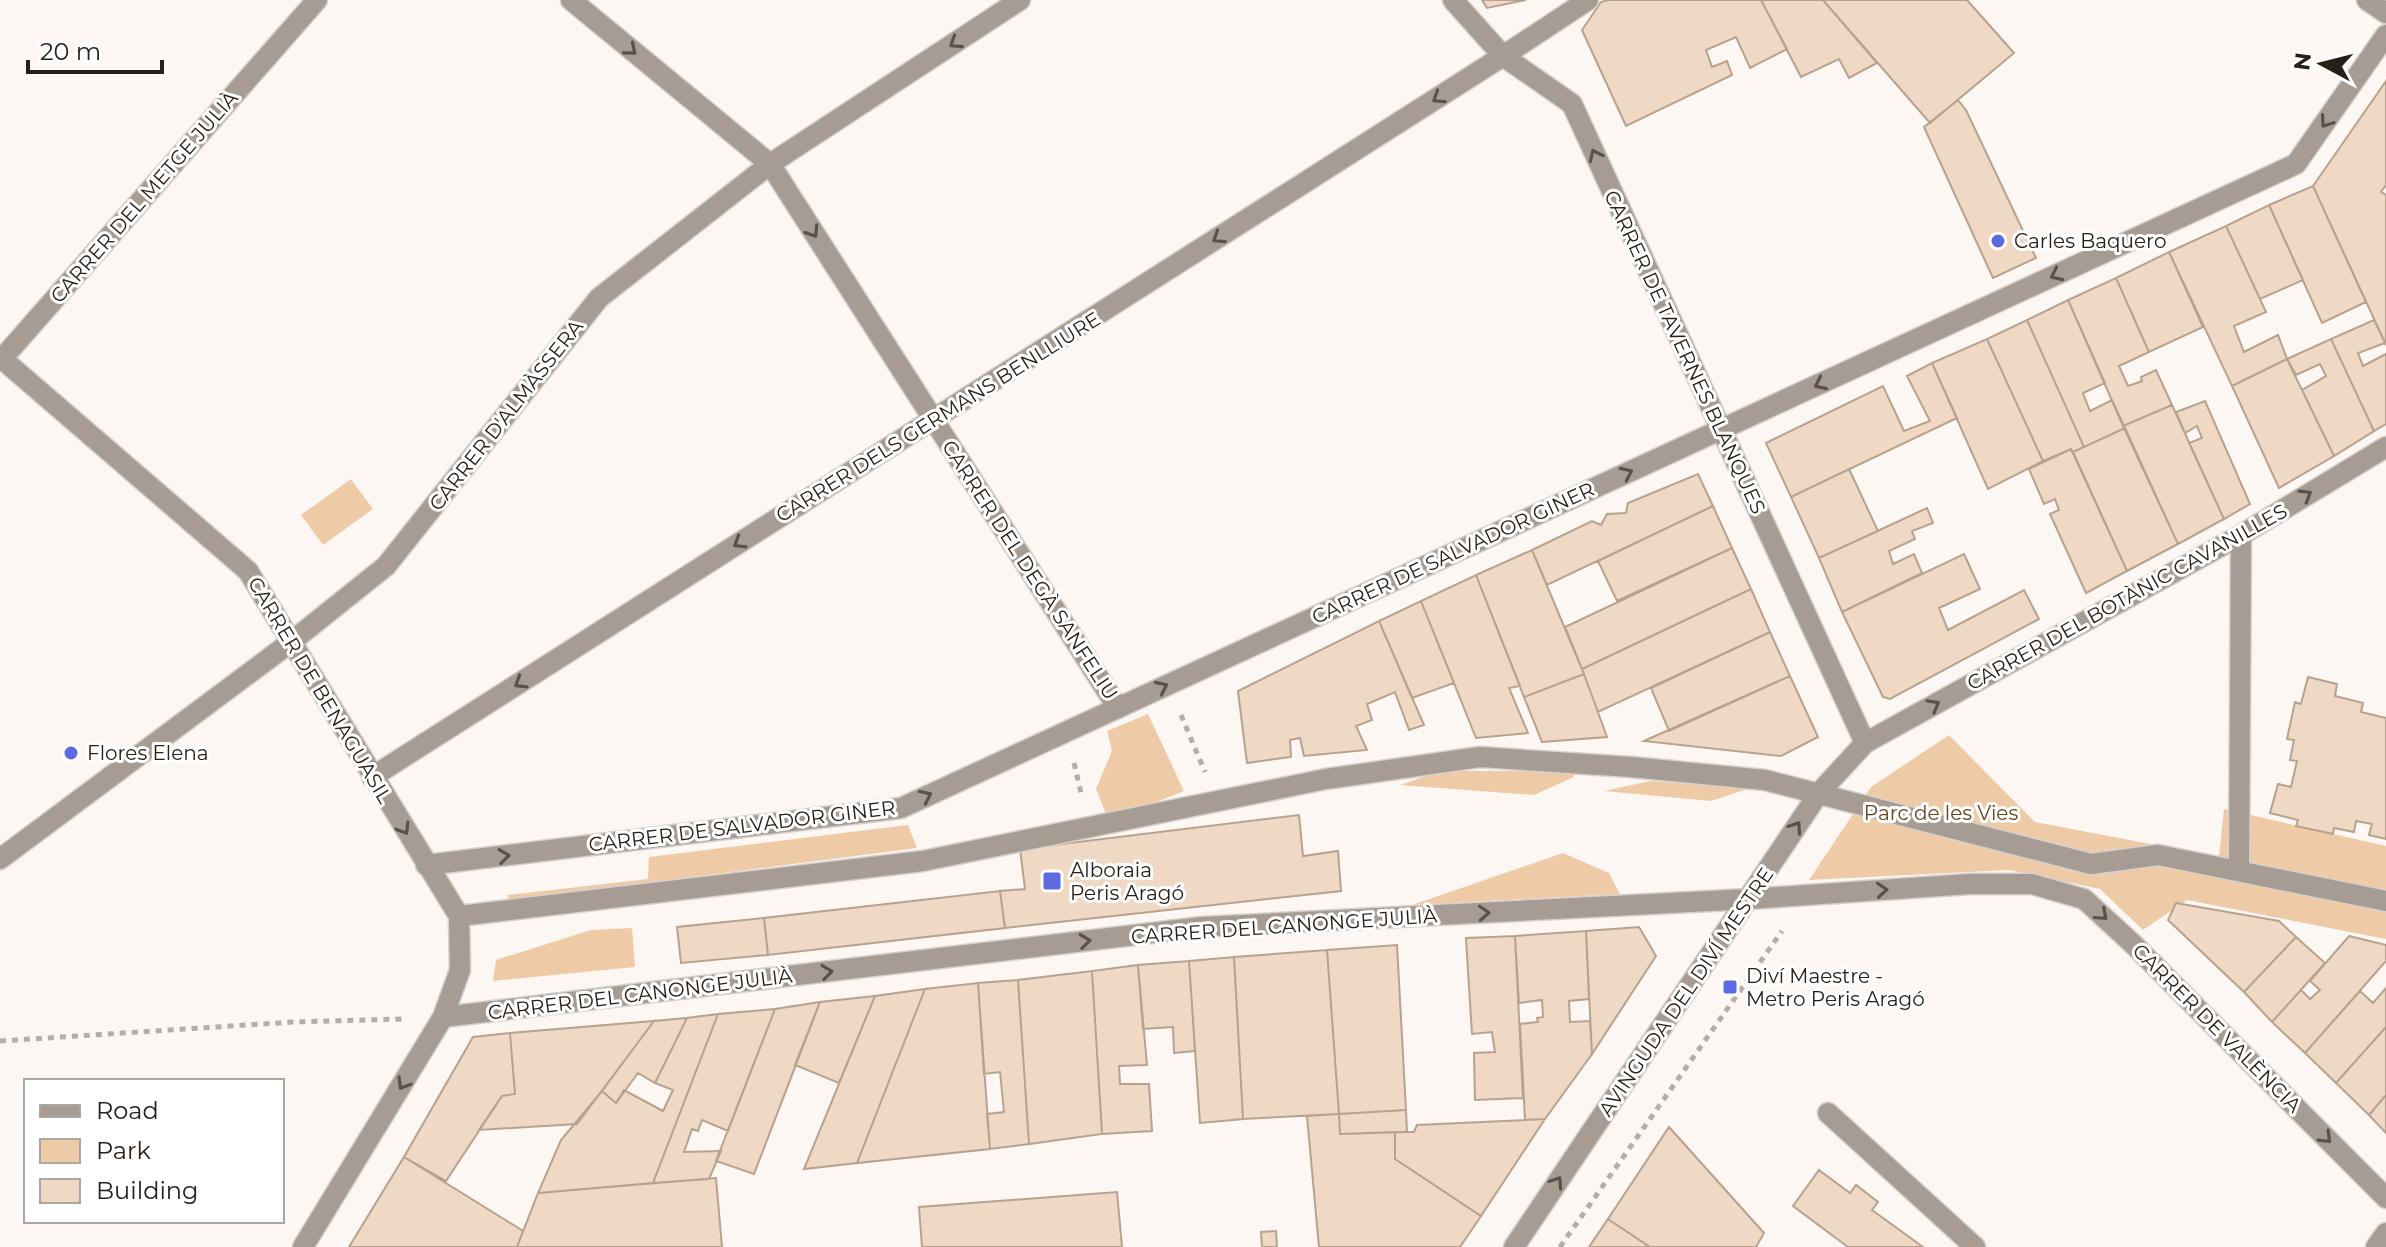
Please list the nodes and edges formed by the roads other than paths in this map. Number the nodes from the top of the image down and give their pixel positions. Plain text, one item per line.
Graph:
1 (317, 0) edge
2 (571, 0) edge
3 (1020, 0) edge
4 (1453, 0) edge
5 (1588, 0) edge
6 (2367, 0) edge
7 (2386, 13) edge
8 (2386, 35) edge
9 (1503, 56) junction
10 (770, 164) junction
11 (1, 358) edge
12 (933, 420) junction
13 (1721, 430) junction
14 (2386, 447) edge
15 (2241, 535) junction
16 (291, 642) junction
17 (1118, 708) junction
18 (1865, 743) junction
19 (372, 777) junction
20 (1819, 793) junction
21 (3, 851) edge
22 (426, 865) junction
23 (2239, 871) junction
24 (2032, 884) joint
25 (1749, 899) junction
26 (2386, 901) edge
27 (459, 916) junction
28 (443, 1017) junction
29 (1828, 1113) dead end
30 (2386, 1198) edge
31 (2386, 1233) edge
32 (303, 1247) edge
33 (1514, 1247) edge
34 (1975, 1247) edge
35 (2376, 1247) edge

1 - 11 street, CARRER DEL METGE JULIÀ
2 -> 10 street, CARRER DEL DEGÀ SANFELIU
3 -> 10 street, CARRER D'ALMÀSSERA
4 - 9 street, CARRER DE TAVERNES BLANQUES
5 - 9 street, CARRER DELS GERMANS BENLLIURE
6 - 7 street
8 -> 13 street, CARRER DE SALVADOR GINER
9 -> 12 street, CARRER DELS GERMANS BENLLIURE
13 -> 9 street, CARRER DE TAVERNES BLANQUES
10 -> 12 street, CARRER DEL DEGÀ SANFELIU
10 - 16 street, CARRER D'ALMÀSSERA
11 - 16 street, CARRER DE BENAGUASIL
12 - 17 street, CARRER DEL DEGÀ SANFELIU
12 -> 19 street, CARRER DELS GERMANS BENLLIURE
17 -> 13 street, CARRER DE SALVADOR GINER
13 - 18 street, CARRER DE TAVERNES BLANQUES
15 -> 14 street, CARRER DEL BOTÀNIC CAVANILLES
18 -> 15 street, CARRER DEL BOTÀNIC CAVANILLES
15 - 23 street
16 - 19 street, CARRER DE BENAGUASIL
16 - 21 street, CARRER D'ALMÀSSERA
22 -> 17 street, CARRER DE SALVADOR GINER
18 - 20 street, AVINGUDA DEL DIVÍ MESTRE
19 -> 22 street, CARRER DE BENAGUASIL
20 - 23 street
25 -> 20 street, AVINGUDA DEL DIVÍ MESTRE
20 - 27 street
22 - 27 street, CARRER DE BENAGUASIL
23 - 26 street
25 -> 24 street, CARRER DEL CANONGE JULIÀ
24 -> 30 street, CARRER DE VALÈNCIA
28 -> 25 street, CARRER DEL CANONGE JULIÀ
33 -> 25 street, AVINGUDA DEL DIVÍ MESTRE
27 - 28 street
28 -> 32 street
29 - 34 street
31 - 35 street

